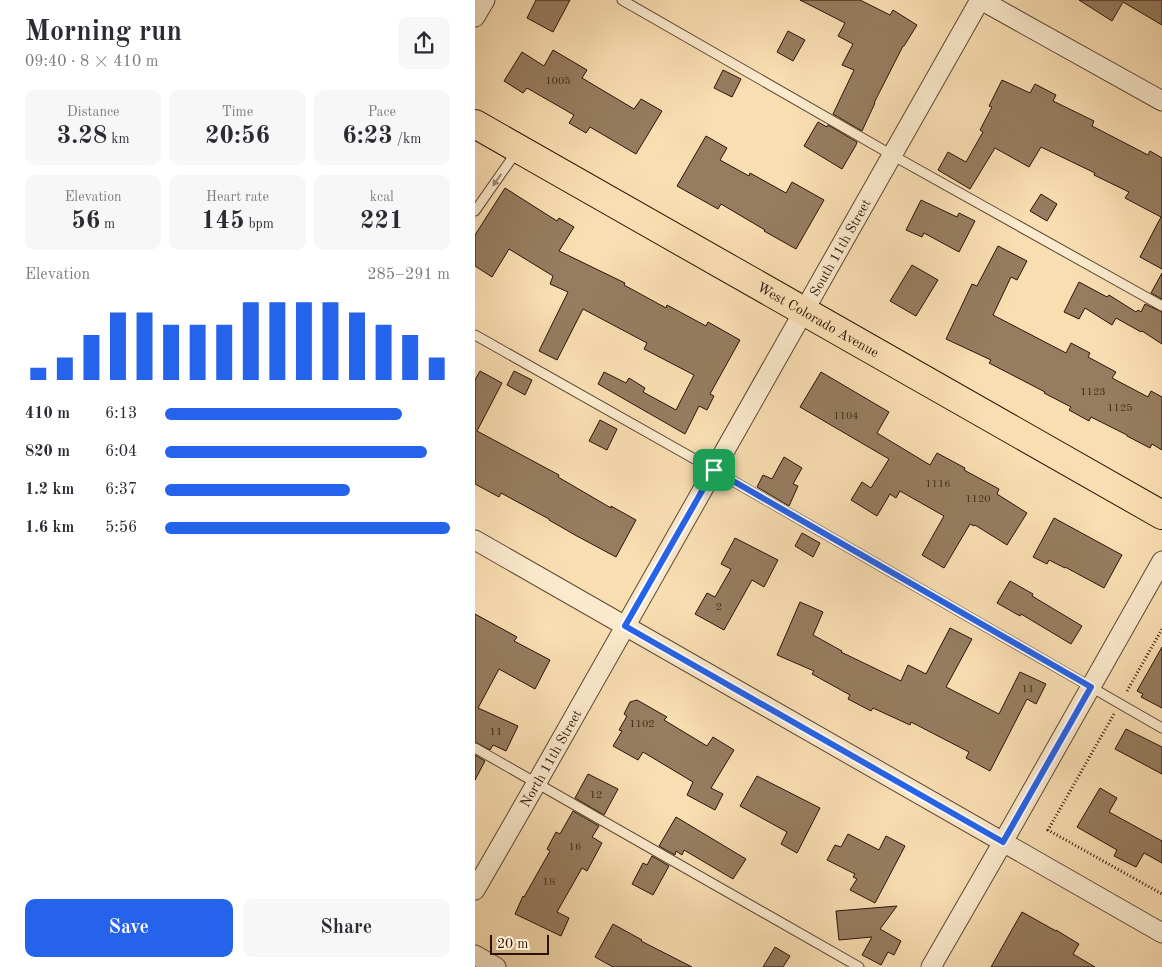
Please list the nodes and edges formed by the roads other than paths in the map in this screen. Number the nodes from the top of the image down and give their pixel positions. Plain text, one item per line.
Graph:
1 (485, 0) edge
2 (622, 0) edge
3 (981, 0) edge
4 (475, 17) edge
5 (1162, 101) edge
6 (475, 124) edge
7 (519, 149) junction
8 (892, 155) junction
9 (475, 211) edge
10 (1162, 306) edge
11 (803, 311) junction
12 (475, 335) edge
13 (714, 470) junction
14 (1162, 515) edge
15 (475, 540) edge
16 (1162, 561) edge
17 (625, 626) junction
18 (1091, 687) junction
19 (1162, 728) edge
20 (475, 748) edge
21 (536, 784) junction
22 (1003, 842) junction
23 (475, 890) edge
24 (1162, 933) edge
25 (475, 955) edge
26 (496, 967) edge
27 (859, 967) edge
28 (931, 967) edge

1 - 4 street
2 - 8 lane
3 - 5 street
3 - 8 street, South 11th Street
6 - 7 main road, West Colorado Avenue
7 -> 9 lane
7 - 11 main road, West Colorado Avenue
8 - 10 lane
8 - 11 street, South 11th Street
11 - 13 street, South 11th Street
11 - 14 main road, West Colorado Avenue
12 - 13 lane
13 - 17 street, South 11th Street
13 - 18 lane
15 - 17 street
16 - 18 street
17 - 21 street, North 11th Street
17 - 22 street
18 - 19 lane
18 - 22 street
20 - 21 lane
21 - 23 street, North 11th Street
21 - 27 lane
22 - 24 street
22 - 28 street
25 - 26 street

